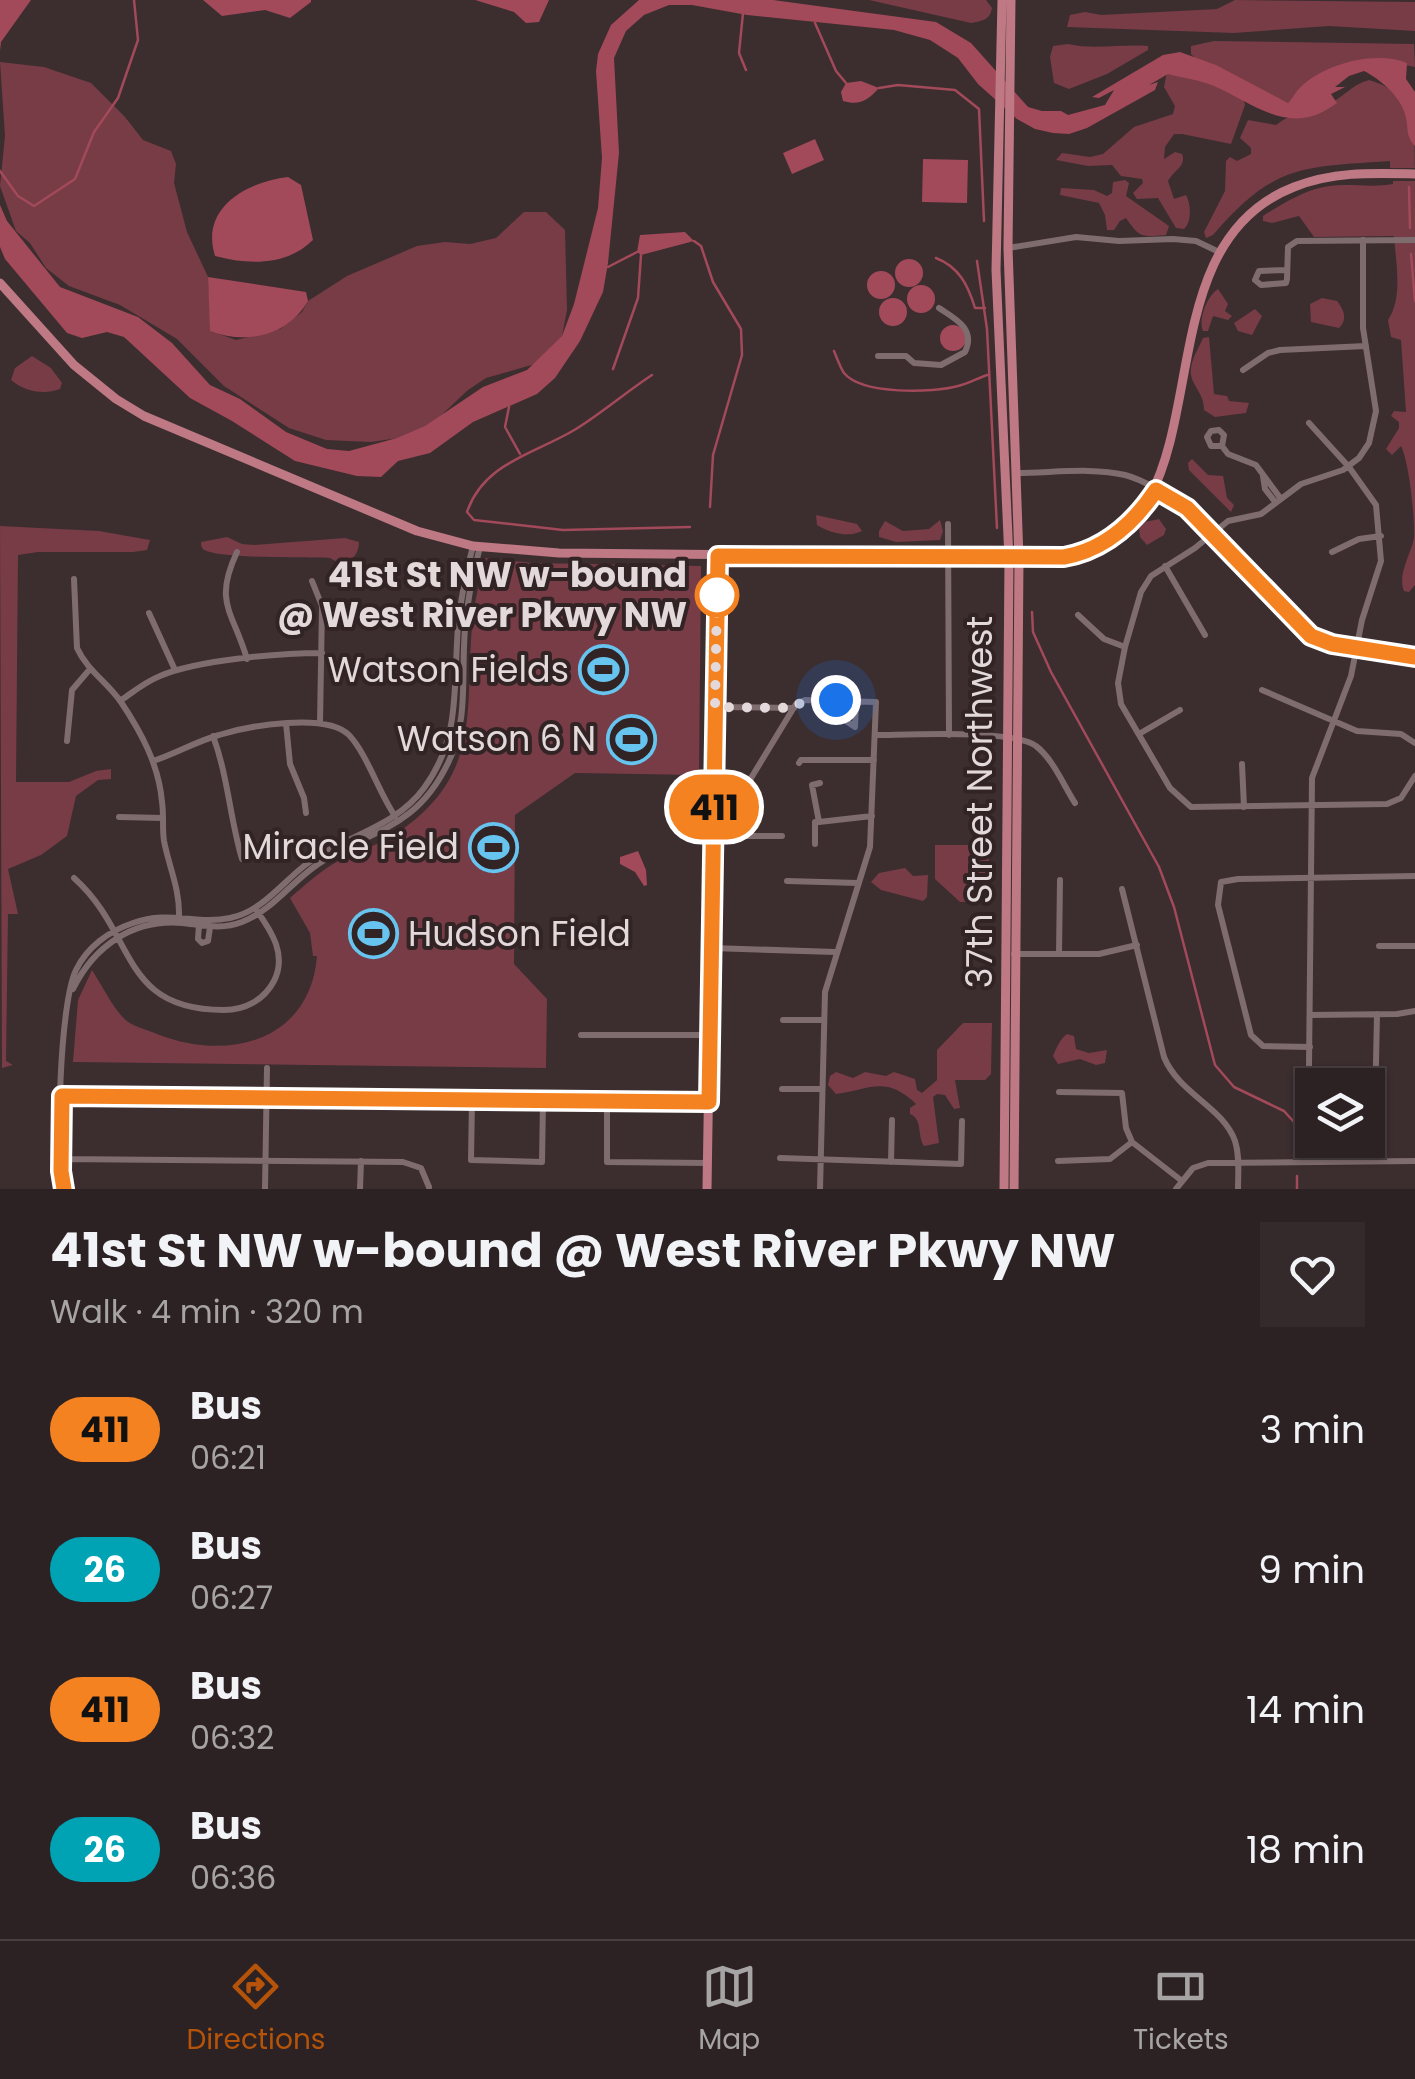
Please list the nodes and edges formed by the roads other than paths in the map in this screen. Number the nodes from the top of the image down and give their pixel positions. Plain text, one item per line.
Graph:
1 (1002, 0) edge
2 (1011, 0) edge
3 (1005, 58) junction
4 (1004, 131) junction
5 (1415, 174) edge
6 (1363, 240) junction
7 (1415, 240) edge
8 (1008, 248) junction
9 (1219, 252) junction
10 (1287, 270) junction
11 (0, 283) edge
12 (939, 308) dead end
13 (1010, 325) junction
14 (997, 326) junction
15 (1366, 346) junction
16 (878, 356) dead end
17 (1243, 370) dead end
18 (1309, 422) dead end
19 (1222, 446) dead end
20 (1348, 466) junction
21 (1017, 472) junction
22 (1156, 490) junction
23 (1278, 501) junction
24 (948, 524) dead end
25 (1212, 534) junction
26 (1381, 536) junction
27 (477, 546) junction
28 (238, 552) dead end
29 (1332, 552) dead end
30 (718, 556) junction
31 (948, 558) junction
32 (1014, 559) junction
33 (1165, 566) junction
34 (74, 579) dead end
35 (312, 581) dead end
36 (149, 613) dead end
37 (1078, 614) dead end
38 (1205, 635) dead end
39 (1125, 647) junction
40 (1356, 648) junction
41 (322, 654) junction
42 (1415, 656) edge
43 (246, 659) junction
44 (90, 669) junction
45 (175, 670) junction
46 (1262, 690) dead end
47 (814, 700) junction
48 (120, 701) junction
49 (856, 701) junction
50 (715, 707) junction
51 (794, 708) junction
52 (1180, 710) dead end
53 (1333, 721) junction
54 (286, 723) junction
55 (320, 724) junction
56 (948, 734) junction
57 (1139, 734) junction
58 (875, 735) junction
59 (213, 736) junction
60 (1014, 738) junction
61 (67, 741) dead end
62 (1415, 742) edge
63 (874, 760) junction
64 (154, 762) junction
65 (799, 763) dead end
66 (1242, 764) dead end
67 (1415, 776) edge
68 (820, 783) dead end
69 (1413, 787) edge
70 (1075, 804) dead end
71 (1312, 806) junction
72 (1244, 807) junction
73 (306, 813) dead end
74 (714, 816) junction
75 (728, 816) junction
76 (872, 816) junction
77 (118, 817) dead end
78 (163, 818) junction
79 (397, 819) junction
80 (820, 822) junction
81 (782, 836) dead end
82 (815, 844) dead end
83 (242, 859) dead end
84 (1415, 876) edge
85 (74, 878) dead end
86 (1312, 878) junction
87 (1060, 880) dead end
88 (787, 881) dead end
89 (858, 883) junction
90 (1122, 889) dead end
91 (257, 911) junction
92 (179, 919) junction
93 (199, 926) junction
94 (210, 926) junction
95 (117, 933) junction
96 (1137, 945) junction
97 (1379, 946) dead end
98 (1415, 946) edge
99 (712, 948) junction
100 (835, 952) junction
101 (1012, 954) junction
102 (1059, 954) junction
103 (1415, 1011) edge
104 (1377, 1014) junction
105 (1311, 1015) junction
106 (782, 1020) dead end
107 (824, 1020) junction
108 (581, 1035) dead end
109 (710, 1035) junction
110 (1310, 1047) junction
111 (267, 1068) dead end
112 (782, 1089) dead end
113 (822, 1089) junction
114 (1059, 1092) dead end
115 (62, 1096) junction
116 (267, 1098) junction
117 (472, 1099) junction
118 (543, 1100) junction
119 (607, 1101) junction
120 (709, 1102) junction
121 (892, 1120) dead end
122 (962, 1121) dead end
123 (1132, 1142) junction
124 (780, 1158) dead end
125 (60, 1159) junction
126 (820, 1160) junction
127 (266, 1161) junction
128 (1058, 1161) dead end
129 (1374, 1161) junction
130 (1415, 1161) edge
131 (360, 1162) junction
132 (891, 1162) junction
133 (1308, 1162) junction
134 (708, 1163) junction
135 (1238, 1163) junction
136 (1182, 1181) junction
137 (429, 1187) edge
138 (64, 1189) edge
139 (265, 1189) edge
140 (360, 1189) edge
141 (707, 1189) edge
142 (820, 1189) edge
143 (1004, 1189) edge
144 (1014, 1189) edge
145 (1176, 1189) edge
146 (1238, 1189) edge

1 - 3 main road
2 - 3 main road
3 - 4 main road, 37th Street Northwest
4 - 8 main road, 37th Street Northwest
4 - 14 main road, 37th Street Northwest
5 - 9 main road
6 - 7 street
6 - 10 street
6 - 15 street
8 - 9 street
8 - 13 main road, 37th Street Northwest
9 - 22 main road
10 - 10 street
11 - 27 main road
12 - 16 street
13 - 14 main road
13 - 21 main road, 37th Street Northwest
14 - 32 main road, 37th Street Northwest
15 - 17 street
15 - 20 street
18 - 20 street
19 - 23 street
20 - 23 street
20 - 26 street
21 - 22 street
21 - 32 main road, 37th Street Northwest
22 - 25 street
22 - 32 main road
23 - 25 street
24 - 31 street
25 - 33 street
25 - 40 street
26 - 29 street
26 - 40 street
27 - 30 main road
27 - 79 street
28 - 43 street
30 - 31 main road
30 - 50 main road
31 - 32 main road
31 - 56 street
32 - 60 main road, 37th Street Northwest
33 - 38 street
33 - 39 street
34 - 44 street
35 - 41 street
36 - 45 street
37 - 39 street
39 - 57 street
40 - 42 street
40 - 53 street
41 - 43 street
41 - 55 street
43 - 45 street
44 - 48 street
44 - 61 street
45 - 48 street
46 - 53 street
47 - 49 street
47 - 49 street
47 - 51 street
48 - 64 street
49 - 58 street
50 - 51 street
50 - 74 main road
51 - 75 street
52 - 57 street
53 - 62 street
53 - 71 street
54 - 55 street
54 - 59 street
54 - 73 street
55 - 79 street
56 - 58 street
56 - 60 street
57 - 72 street
58 - 63 street
59 - 64 street
59 - 83 street
60 - 70 street
60 - 101 main road, 37th Street Northwest
63 - 65 street
63 - 76 street
64 - 78 street
66 - 72 street
67 - 69 street
68 - 80 street
69 - 71 street
71 - 72 street
71 - 86 street
74 - 75 street
74 - 99 main road
75 - 81 street
76 - 80 street
76 - 89 street
77 - 78 street
78 - 92 street
79 - 91 street
80 - 82 street
84 - 86 street
85 - 95 street
86 - 105 street
86 - 110 street
87 - 102 street
88 - 89 street
89 - 100 street
90 - 96 street
91 - 92 street
91 - 94 street
91 - 95 street
92 - 93 street
92 - 95 street
93 - 94 street
93 - 94 street
95 - 115 street
96 - 102 street
96 - 135 street
97 - 98 street
99 - 100 street
99 - 109 main road
100 - 107 street
101 - 102 street
101 - 143 main road, 37th Street Northwest
101 - 144 main road, 37th Street Northwest
103 - 104 street
104 - 105 street
104 - 129 street
105 - 110 street
106 - 107 street
107 - 113 street
108 - 109 street
109 - 120 main road
110 - 133 street
111 - 116 street
112 - 113 street
113 - 126 street
114 - 123 street
115 - 116 street
115 - 125 street
116 - 117 street
116 - 127 street
117 - 118 street
117 - 118 street
118 - 119 street
119 - 120 street
119 - 134 street
120 - 134 main road
121 - 132 street
122 - 132 street
123 - 128 street
123 - 136 street
124 - 126 street
125 - 127 street
125 - 138 street
126 - 132 street
126 - 142 street
127 - 131 street
127 - 139 street
129 - 130 street
129 - 133 street
131 - 137 street
131 - 140 street
133 - 135 street
134 - 141 main road
135 - 136 street
135 - 146 street
136 - 145 street

